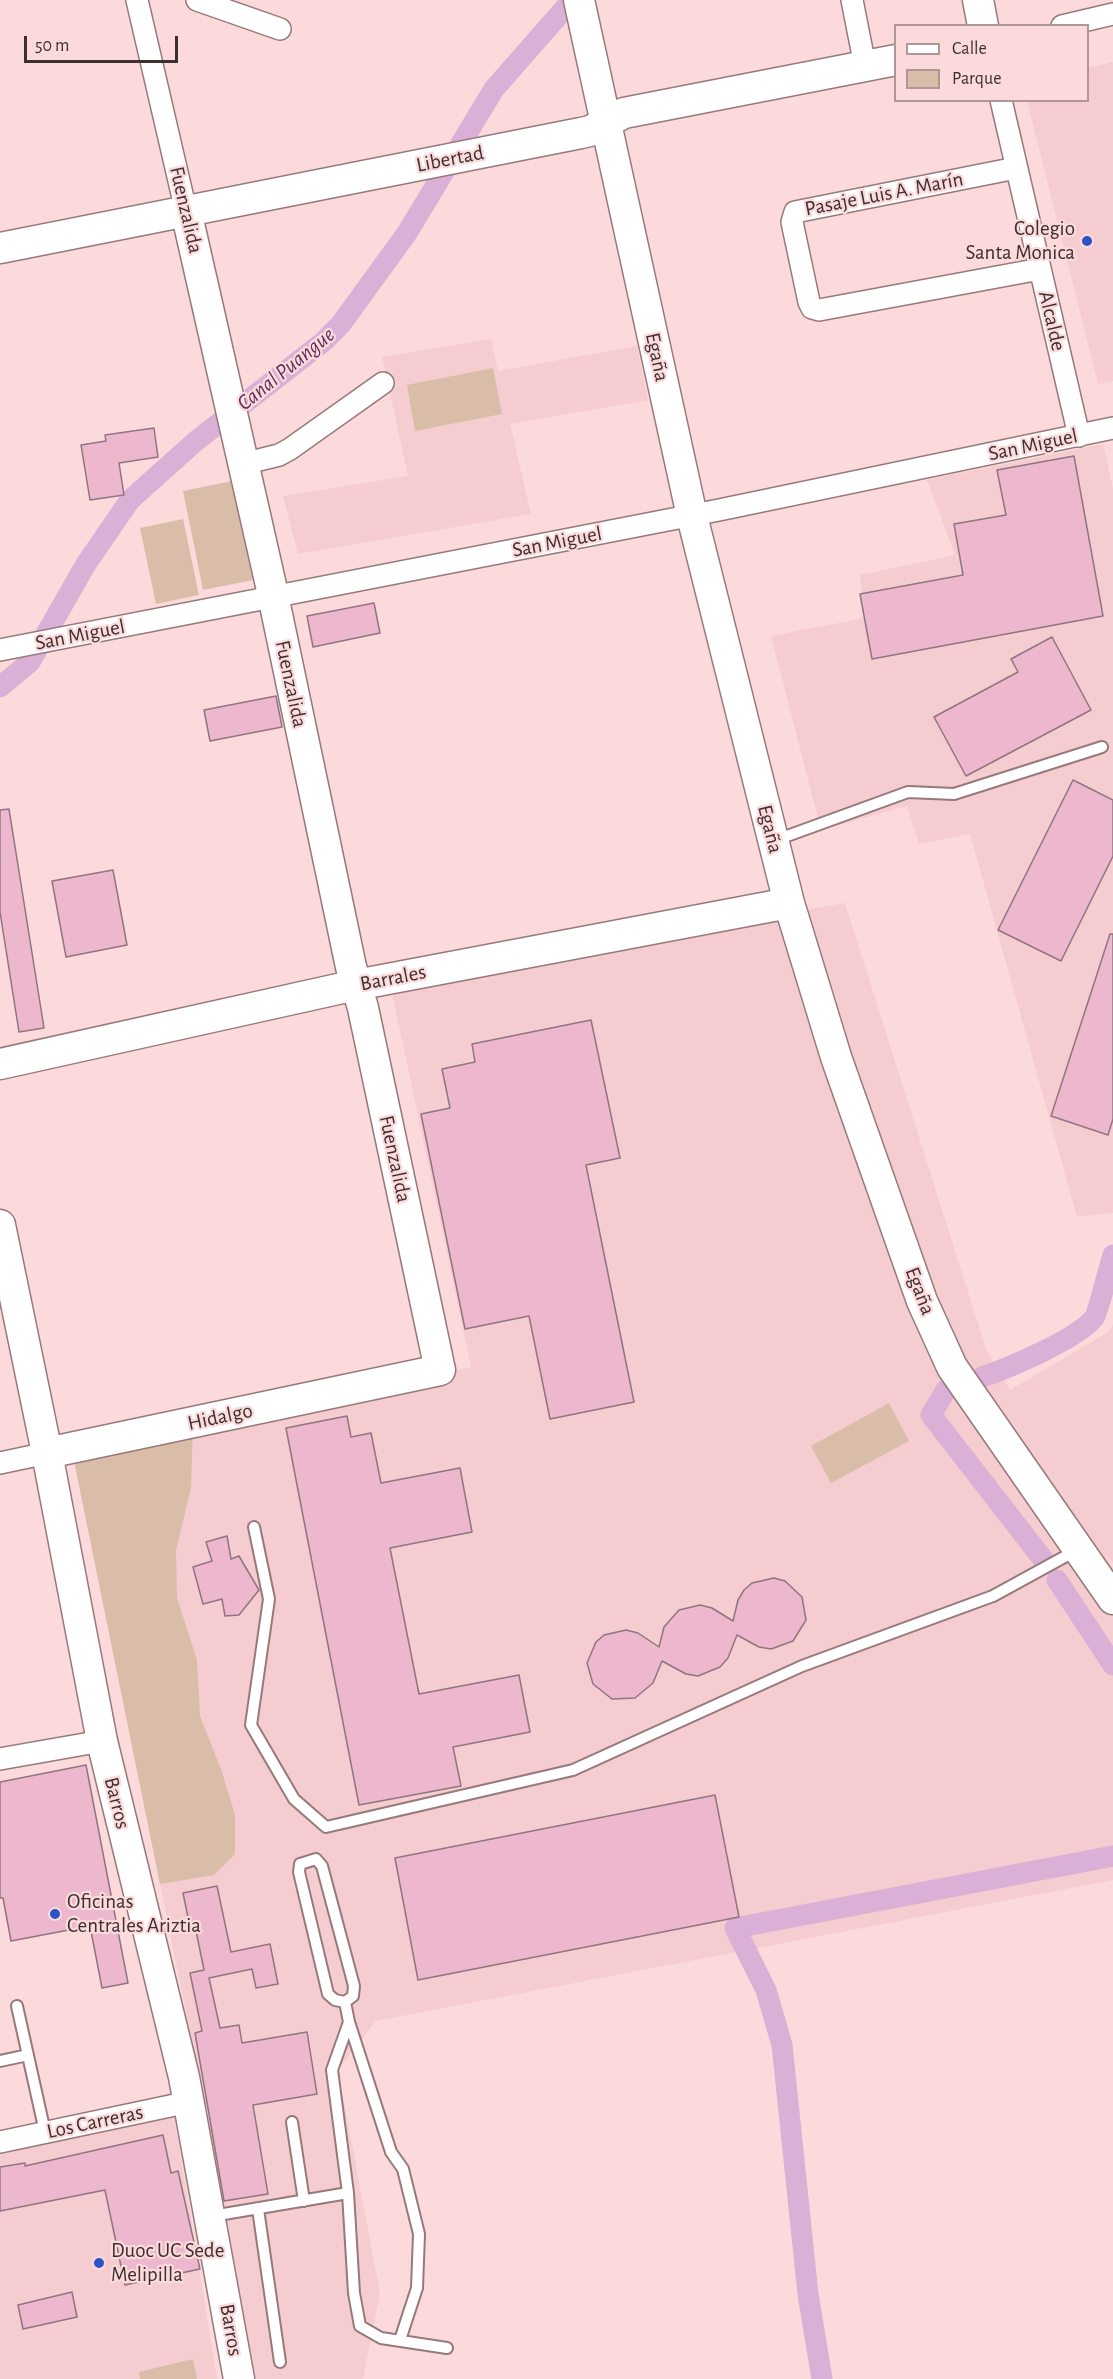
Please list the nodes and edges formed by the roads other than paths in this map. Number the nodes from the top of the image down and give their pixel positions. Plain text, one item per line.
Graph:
1 (137, 0) edge
2 (197, 0) edge
3 (852, 0) edge
4 (978, 0) edge
5 (580, 4) edge
6 (1113, 14) edge
7 (983, 24) edge
8 (1070, 24) edge
9 (280, 29) dead end
10 (894, 60) edge
11 (865, 66) junction
12 (1001, 102) edge
13 (606, 123) junction
14 (1016, 168) junction
15 (186, 212) junction
16 (0, 248) edge
17 (1040, 269) junction
18 (383, 383) dead end
19 (1113, 428) edge
20 (1079, 436) junction
21 (243, 464) junction
22 (692, 516) junction
23 (273, 597) junction
24 (0, 650) edge
25 (1102, 747) dead end
26 (772, 841) junction
27 (789, 903) junction
28 (356, 985) junction
29 (0, 1064) edge
30 (0, 1230) edge
31 (440, 1370) joint
32 (47, 1453) junction
33 (0, 1462) edge
34 (254, 1527) dead end
35 (1078, 1549) junction
36 (1113, 1599) edge
37 (102, 1741) junction
38 (0, 1759) edge
39 (345, 2001) junction
40 (17, 2006) dead end
41 (349, 2022) junction
42 (28, 2055) junction
43 (0, 2061) edge
44 (189, 2102) junction
45 (292, 2122) dead end
46 (45, 2133) junction
47 (0, 2142) edge
48 (348, 2193) junction
49 (304, 2200) junction
50 (258, 2209) junction
51 (211, 2217) junction
52 (400, 2340) junction
53 (447, 2348) dead end
54 (280, 2362) dead end
55 (239, 2379) edge

1 - 15 street, Fuenzalida
2 - 9 street
3 - 11 street
4 - 7 street
5 - 13 street, Egaña
6 - 8 street
10 - 11 street, Libertad
11 - 13 street, Libertad
12 - 14 street, Alcalde
13 - 15 street, Libertad
13 - 22 street, Egaña
14 - 17 street, Alcalde
14 - 17 street, Pasaje Luis A. Marín
15 - 16 street, Libertad
15 - 21 street, Fuenzalida
17 - 20 street, Alcalde
18 - 21 street
19 - 20 street, San Miguel
20 - 22 street, San Miguel
21 - 23 street, Fuenzalida
22 - 23 street, San Miguel
22 - 26 street, Egaña
23 - 24 street, San Miguel
23 - 28 street, Fuenzalida
25 - 26 lane
26 - 27 street, Egaña
27 - 28 street, Barrales
27 - 35 street, Egaña
28 - 29 street, Barrales
28 - 31 street, Fuenzalida
30 - 32 street, Barros
31 - 32 street, Hidalgo
32 - 33 street, Hidalgo
32 - 37 street, Barros
34 - 35 lane
35 - 36 street, Egaña
37 - 38 street
37 - 44 street, Barros
39 - 39 lane
39 - 41 lane
40 - 42 lane
41 - 48 lane
41 - 52 lane
42 - 43 lane
42 - 46 lane
44 - 46 street, Los Carreras
44 - 51 street, Barros
45 - 49 lane
46 - 47 street, Los Carreras
48 - 49 lane
48 - 52 lane
49 - 50 lane
50 - 51 lane
50 - 54 lane
51 - 55 street, Barros
52 - 53 lane

